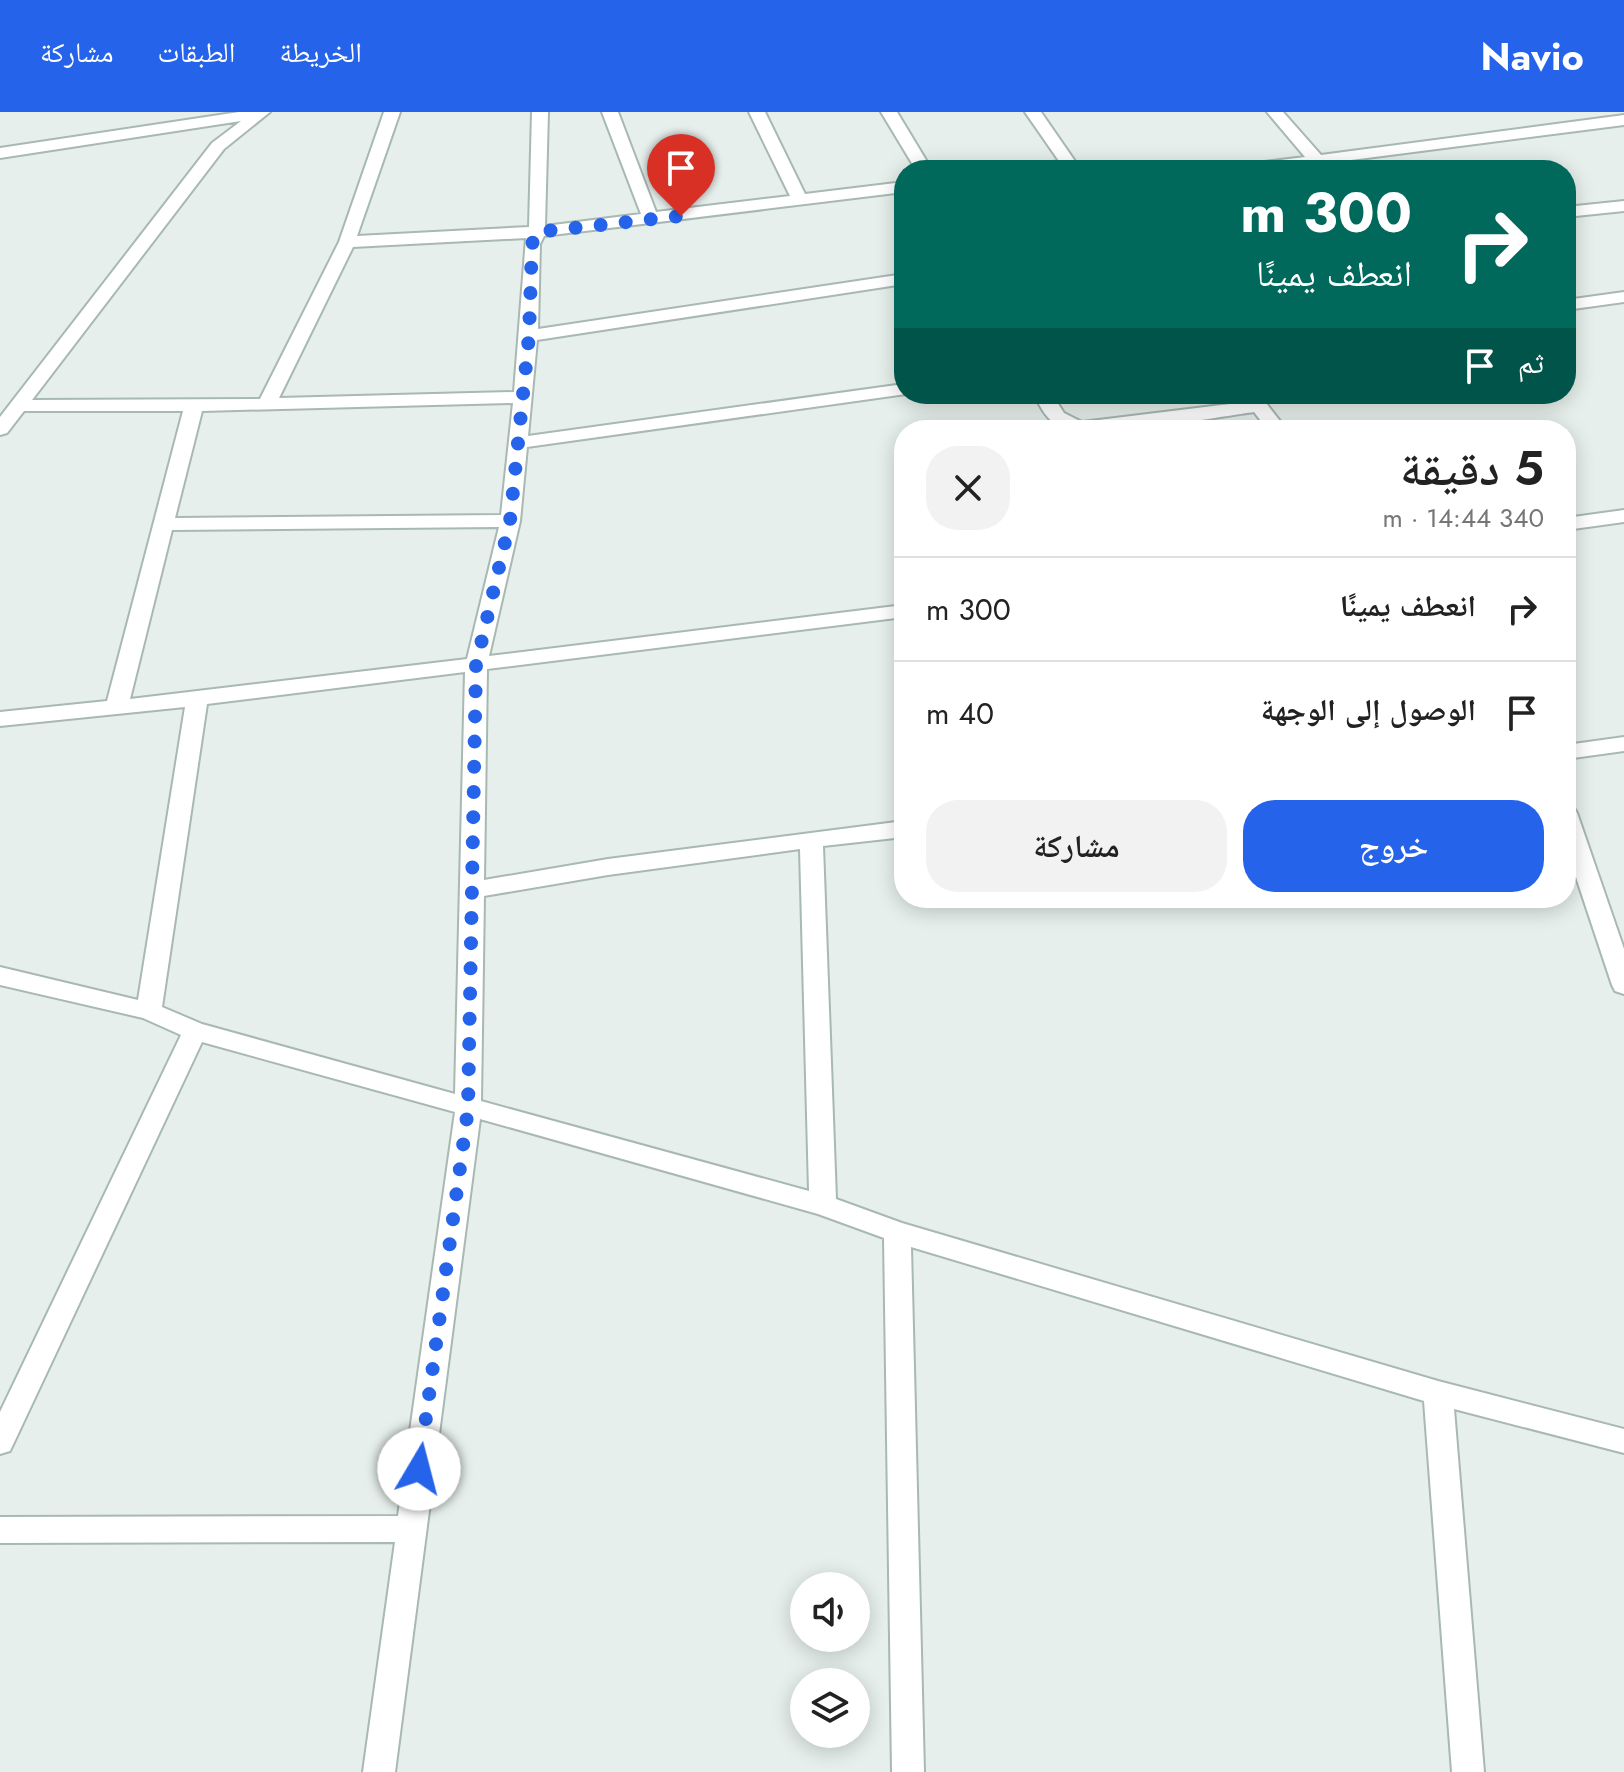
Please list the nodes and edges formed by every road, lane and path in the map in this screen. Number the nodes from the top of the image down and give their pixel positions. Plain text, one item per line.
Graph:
1 (392, 112) edge
2 (540, 112) edge
3 (610, 112) edge
4 (757, 112) edge
5 (889, 112) edge
6 (1059, 112) edge
7 (1275, 112) edge
8 (265, 113) edge
9 (1034, 114) edge
10 (1624, 120) edge
11 (0, 147) edge
12 (18, 151) junction
13 (0, 153) edge
14 (918, 160) edge
15 (1066, 160) edge
16 (1317, 160) edge
17 (1355, 160) edge
18 (894, 188) edge
19 (800, 200) junction
20 (1624, 206) edge
21 (1576, 211) edge
22 (651, 220) junction
23 (537, 232) junction
24 (347, 242) junction
25 (894, 281) edge
26 (1624, 297) edge
27 (1576, 304) edge
28 (529, 336) junction
29 (894, 390) edge
30 (520, 397) junction
31 (268, 402) junction
32 (1047, 404) edge
33 (1229, 404) edge
34 (1257, 404) edge
35 (20, 405) junction
36 (194, 406) junction
37 (1059, 420) edge
38 (1131, 420) edge
39 (1270, 420) edge
40 (0, 429) edge
41 (516, 443) junction
42 (1624, 516) edge
43 (510, 521) junction
44 (1576, 523) edge
45 (164, 524) junction
46 (894, 612) edge
47 (476, 665) junction
48 (197, 699) junction
49 (117, 706) junction
50 (0, 719) edge
51 (1624, 744) edge
52 (1576, 751) edge
53 (894, 830) edge
54 (811, 840) junction
55 (1576, 843) edge
56 (472, 890) junction
57 (0, 976) edge
58 (1624, 985) edge
59 (149, 1011) junction
60 (195, 1031) junction
61 (468, 1109) junction
62 (823, 1205) junction
63 (897, 1232) junction
64 (1438, 1393) junction
65 (1624, 1441) edge
66 (0, 1442) edge
67 (411, 1529) junction
68 (0, 1530) edge
69 (379, 1772) edge
70 (908, 1772) edge
71 (1468, 1772) edge

1 - 24 street
2 - 23 street
3 - 22 street
4 - 19 street
5 - 14 street
6 - 9 street
7 - 16 street
8 - 12 street
8 - 35 street
9 - 15 street
10 - 17 street
11 - 12 street
12 - 13 street
18 - 19 street
19 - 22 street
20 - 21 street
22 - 23 street
23 - 24 street
23 - 28 street
24 - 31 street
25 - 28 street
26 - 27 street
28 - 30 street
29 - 41 street
30 - 31 street
30 - 41 street
31 - 36 street
32 - 37 street
33 - 38 street
34 - 39 street
35 - 36 street
35 - 40 street
36 - 45 street
41 - 43 street
42 - 44 street
43 - 45 street
43 - 47 street
45 - 49 street
46 - 47 street
47 - 48 street
47 - 56 street
48 - 49 street
48 - 59 street
49 - 50 street
51 - 52 street
53 - 54 street
54 - 56 street
54 - 62 street
55 - 58 street
56 - 61 street
57 - 59 street
59 - 60 street
60 - 61 street
60 - 66 street
61 - 62 street
61 - 67 street
62 - 63 street
63 - 64 street
63 - 70 street
64 - 65 street
64 - 71 street
67 - 68 street
67 - 69 street

